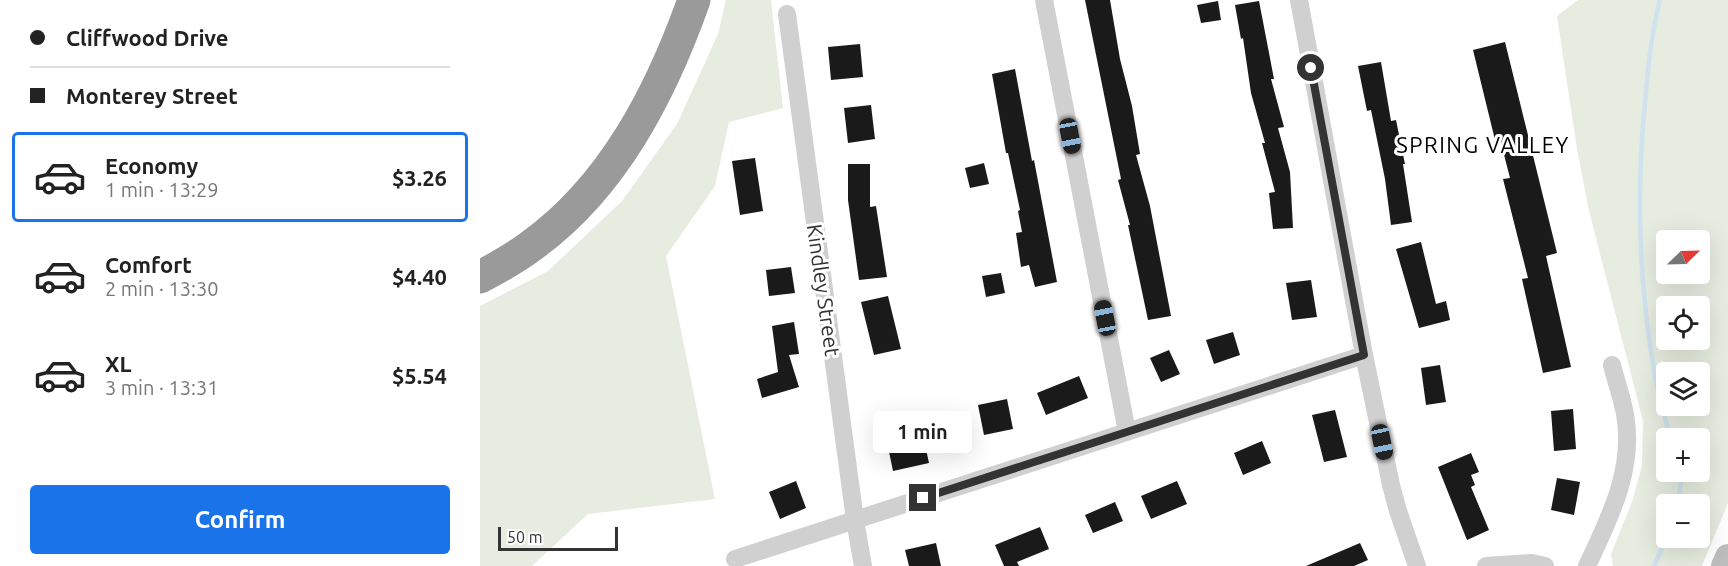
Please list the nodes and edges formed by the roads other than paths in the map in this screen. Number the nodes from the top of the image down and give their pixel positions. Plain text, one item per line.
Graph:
1 (693, 0) edge
2 (1044, 0) edge
3 (1299, 0) edge
4 (788, 14) dead end
5 (480, 277) edge
6 (1364, 355) junction
7 (1612, 365) dead end
8 (1127, 432) junction
9 (855, 520) junction
10 (1728, 557) edge
11 (735, 559) dead end
12 (863, 566) edge
13 (1417, 566) edge
14 (1486, 566) edge
15 (1545, 566) edge
16 (1587, 566) edge
17 (1724, 566) edge

1 - 5 highway
2 - 8 street
3 - 6 street
4 - 9 street, Kindley Street
6 - 8 street
6 - 13 street
7 - 16 street
8 - 9 street
9 - 11 street
9 - 12 street, Kindley Street
10 - 17 street
14 - 15 street

